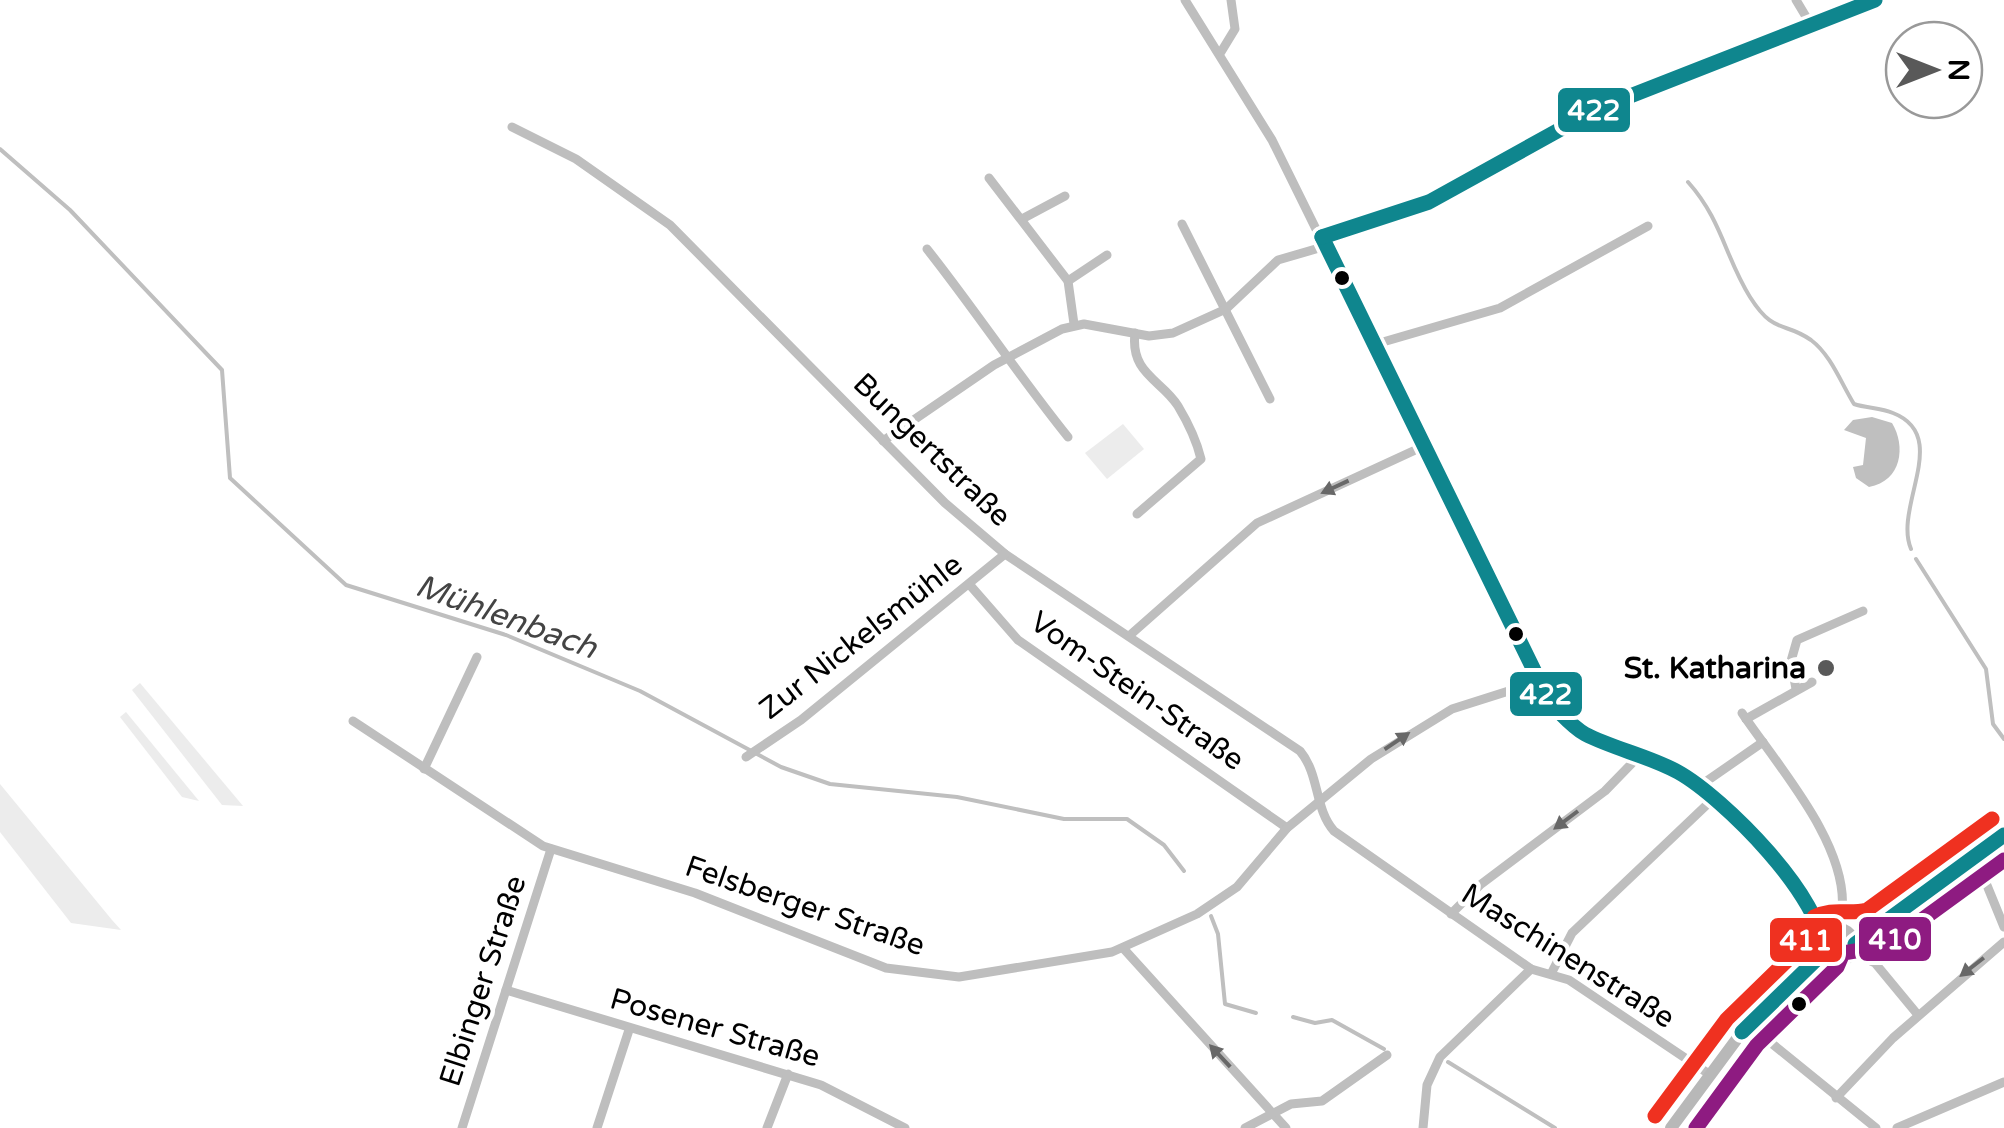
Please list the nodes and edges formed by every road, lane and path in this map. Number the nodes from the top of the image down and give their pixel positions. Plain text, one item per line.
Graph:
1 (1184, 0) edge
2 (1231, 0) edge
3 (1796, 0) edge
4 (1875, 0) edge
5 (1812, 24) junction
6 (1220, 52) junction
7 (512, 126) dead end
8 (989, 178) dead end
9 (1065, 196) dead end
10 (1022, 219) junction
11 (1182, 224) dead end
12 (1648, 226) dead end
13 (1324, 242) junction
14 (927, 249) dead end
15 (1107, 255) dead end
16 (1068, 281) junction
17 (1226, 309) junction
18 (1074, 324) junction
19 (1134, 333) junction
20 (1376, 344) junction
21 (1009, 357) junction
22 (1270, 398) dead end
23 (1068, 437) dead end
24 (883, 441) junction
25 (1424, 446) junction
26 (1137, 514) dead end
27 (1005, 554) junction
28 (969, 584) junction
29 (1863, 611) dead end
30 (1129, 636) junction
31 (477, 657) dead end
32 (1537, 682) junction
33 (1812, 682) dead end
34 (1796, 689) junction
35 (353, 721) dead end
36 (1763, 742) junction
37 (1639, 756) junction
38 (746, 757) dead end
39 (424, 770) junction
40 (1701, 785) junction
41 (1715, 798) junction
42 (1319, 799) junction
43 (1287, 828) junction
44 (2004, 835) edge
45 (551, 850) junction
46 (1975, 856) junction
47 (1842, 911) dead end
48 (1451, 914) junction
49 (2004, 927) edge
50 (1829, 933) junction
51 (2004, 942) edge
52 (1853, 944) junction
53 (1123, 948) junction
54 (1827, 956) junction
55 (1530, 969) junction
56 (1552, 972) junction
57 (506, 990) junction
58 (1918, 1015) junction
59 (1749, 1025) junction
60 (628, 1030) junction
61 (1387, 1055) dead end
62 (788, 1074) junction
63 (1708, 1074) junction
64 (2004, 1082) edge
65 (1836, 1098) junction
66 (1272, 1112) junction
67 (462, 1128) edge
68 (597, 1128) edge
69 (767, 1128) edge
70 (904, 1128) edge
71 (1244, 1128) edge
72 (1286, 1128) edge
73 (1423, 1128) edge
74 (1671, 1128) edge
75 (1876, 1128) edge
76 (1897, 1128) edge

1 - 6 street
2 - 6 street
3 - 5 street
4 - 5 street
5 - 13 street
6 - 13 street
7 - 24 street, Bungertstraße
8 - 10 street
9 - 10 street
10 - 16 street
11 - 17 street
12 - 20 street
13 - 17 street
13 - 20 street
14 - 21 street
15 - 16 street
16 - 18 street
17 - 19 street
17 - 22 street
18 - 19 street
18 - 21 street
19 - 26 street
20 - 25 street
21 - 23 street
21 - 24 street
24 - 27 street, Bungertstraße
25 -> 30 street
25 - 32 street
27 - 28 street, Zur Nickelsmühle
27 - 30 street, Bungertstraße
28 - 38 street, Zur Nickelsmühle
28 - 43 street, Vom-Stein-Straße
29 - 34 street
30 - 42 street, Bungertstraße
31 - 39 street
32 - 37 street
42 -> 32 street, Felsberger Straße
33 - 34 street
34 - 36 street
35 - 39 street, Felsberger Straße
36 - 40 street
36 - 47 street
37 - 40 street
37 -> 48 street
39 - 45 street, Felsberger Straße
40 - 41 street
41 - 50 street
41 - 56 street
42 - 43 street, Felsberger Straße
42 - 48 street, Maschinenstraße
43 - 53 street, Felsberger Straße
44 - 46 main road
45 - 53 street, Felsberger Straße
45 - 57 street, Elbinger Straße
46 - 49 street
46 - 52 main road
48 - 55 street, Maschinenstraße
50 - 52 main road
50 - 54 main road
51 -> 58 street
52 - 54 main road
52 - 58 street
66 -> 53 street
54 - 59 main road
55 - 56 street, Maschinenstraße
55 - 73 street
56 - 63 street, Maschinenstraße
57 - 60 street, Posener Straße
57 - 67 street, Elbinger Straße
58 - 65 street
59 - 63 main road
59 - 65 street
60 - 62 street, Posener Straße
60 - 68 street
61 - 66 street
62 - 69 street
62 - 70 street, Posener Straße
63 - 74 main road
64 - 76 street
65 - 75 street
66 - 71 street
66 - 72 street

